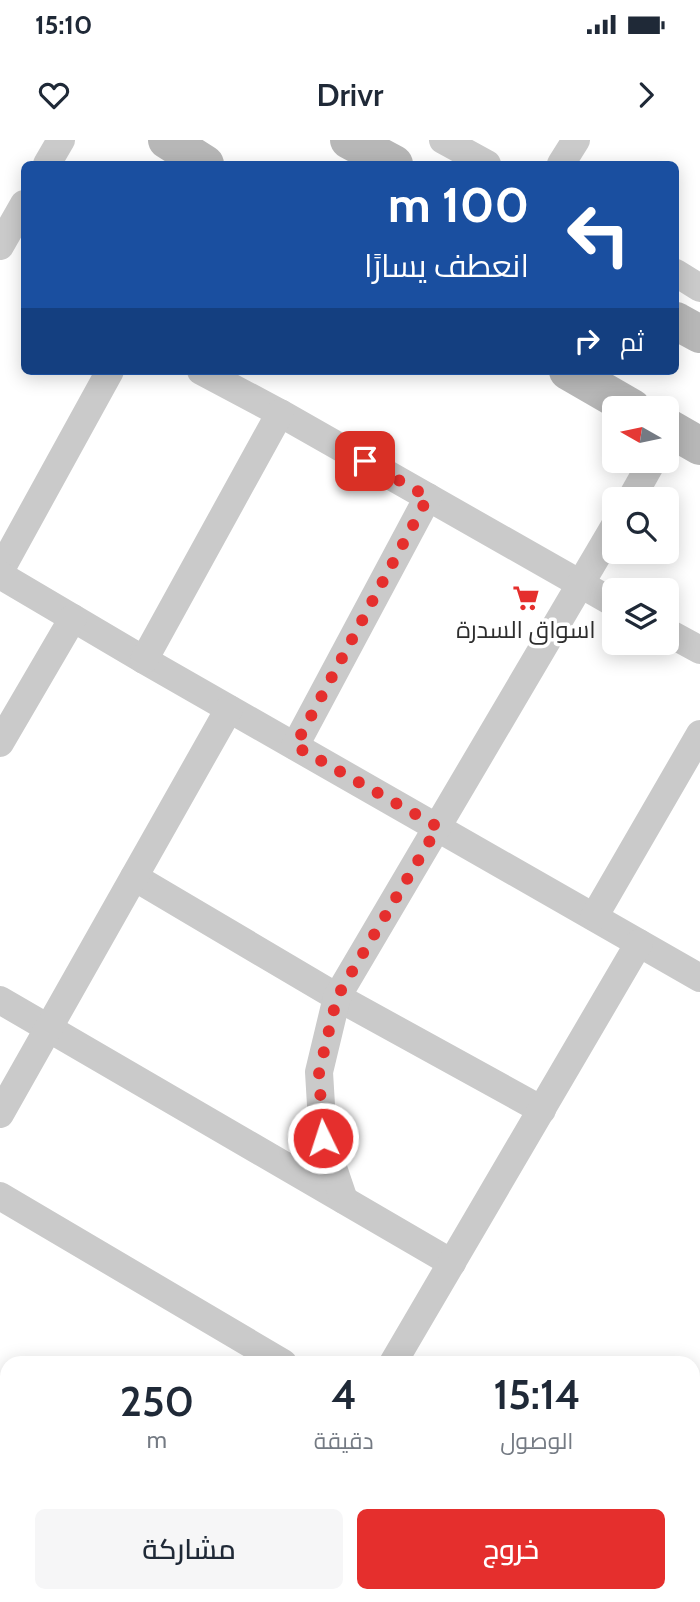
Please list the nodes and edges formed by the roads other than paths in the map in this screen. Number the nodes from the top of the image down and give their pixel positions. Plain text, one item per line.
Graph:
1 (61, 140) edge
2 (167, 140) edge
3 (349, 140) edge
4 (443, 140) edge
5 (576, 140) edge
6 (49, 161) edge
7 (200, 161) edge
8 (388, 161) edge
9 (482, 161) edge
10 (563, 161) edge
11 (21, 209) edge
12 (0, 246) edge
13 (679, 275) edge
14 (700, 288) edge
15 (679, 323) edge
16 (700, 334) edge
17 (108, 375) edge
18 (209, 375) edge
19 (575, 375) edge
20 (611, 396) edge
21 (280, 413) junction
22 (428, 497) junction
23 (602, 547) edge
24 (0, 573) edge
25 (580, 584) junction
26 (602, 596) edge
27 (73, 618) junction
28 (679, 639) edge
29 (700, 650) edge
30 (144, 660) junction
31 (229, 709) junction
32 (700, 734) edge
33 (0, 743) edge
34 (295, 746) junction
35 (438, 827) junction
36 (134, 877) junction
37 (594, 917) junction
38 (639, 943) junction
39 (700, 978) edge
40 (337, 997) junction
41 (0, 1000) edge
42 (48, 1029) junction
43 (542, 1110) junction
44 (0, 1114) edge
45 (0, 1196) edge
46 (344, 1200) junction
47 (452, 1263) junction
48 (271, 1356) edge
49 (397, 1356) edge

1 - 6 street
2 - 7 main road
3 - 8 main road
4 - 9 street
5 - 10 street
11 - 12 street
13 - 14 street
15 - 16 main road
17 - 24 street
18 - 21 street
19 - 20 main road
21 - 22 street
21 - 30 street
22 - 25 street
22 - 34 street
23 - 25 street
24 - 27 street
25 - 26 street
25 - 35 street
27 - 30 street
27 - 33 street
28 - 29 street
30 - 31 street
31 - 34 street
31 - 36 street
32 - 37 street
34 - 35 street
35 - 37 street
35 - 40 street
36 - 40 street
36 - 42 street
37 - 38 street
38 - 39 street
38 - 43 street
40 - 43 street
40 - 46 street
41 - 42 street
42 - 44 street
42 - 46 street
43 - 47 street
45 - 48 street
46 - 47 street
47 - 49 street

